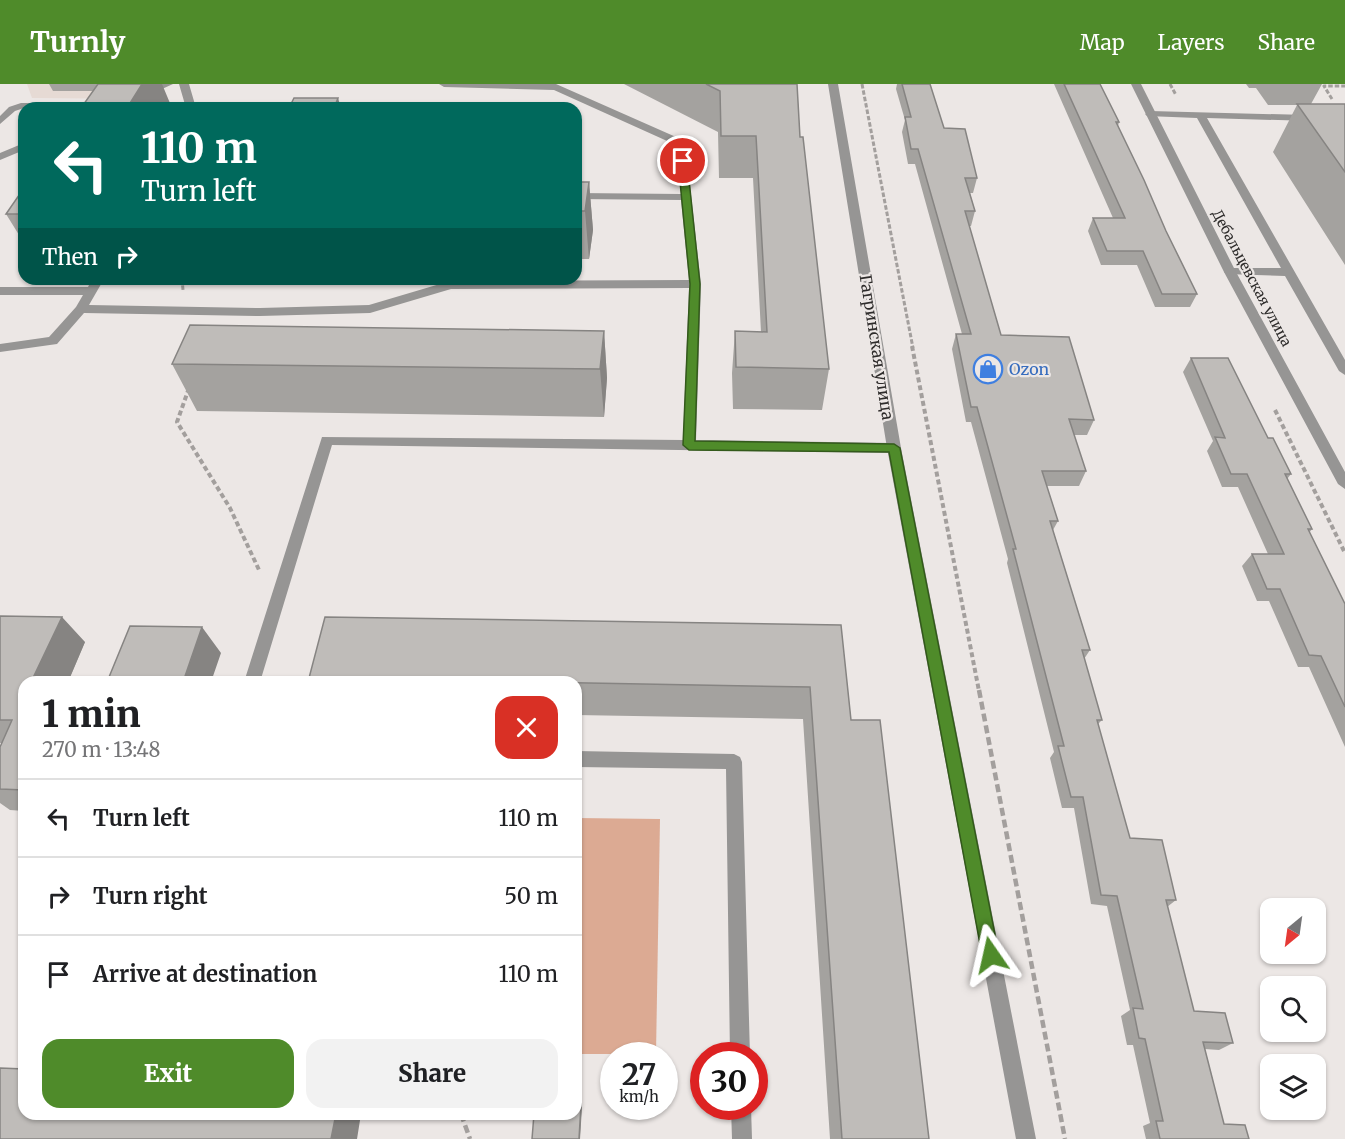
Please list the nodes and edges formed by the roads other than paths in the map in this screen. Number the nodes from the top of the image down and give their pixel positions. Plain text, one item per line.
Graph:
1 (168, 84) edge
2 (184, 84) edge
3 (444, 84) edge
4 (833, 84) edge
5 (1136, 84) edge
6 (126, 102) edge
7 (189, 102) edge
8 (18, 107) edge
9 (1150, 114) junction
10 (1200, 114) junction
11 (1345, 119) edge
12 (0, 121) edge
13 (18, 149) edge
14 (0, 157) edge
15 (582, 196) edge
16 (686, 197) junction
17 (1230, 272) junction
18 (1289, 272) junction
19 (582, 284) edge
20 (695, 284) junction
21 (94, 285) edge
22 (450, 285) edge
23 (0, 291) edge
24 (91, 291) junction
25 (81, 309) junction
26 (0, 348) edge
27 (1345, 371) edge
28 (689, 445) junction
29 (894, 448) junction
30 (1344, 482) edge
31 (254, 676) edge
32 (582, 759) edge
33 (740, 1042) edge
34 (741, 1120) edge
35 (742, 1139) edge
36 (1026, 1139) edge

1 - 6 street
2 - 7 street
3 - 16 street
4 - 29 street, Гагринская улица
5 - 9 street, Дебальцевская улица
8 - 12 street
9 - 10 street
9 - 17 street, Дебальцевская улица
10 - 11 street
10 - 18 street
13 - 14 street
15 - 16 street
16 - 20 street
17 - 18 street
17 - 30 street, Дебальцевская улица
18 - 27 street
19 - 20 street
20 - 28 street
21 - 24 street
22 - 25 street
23 - 24 street
24 - 25 street
25 - 26 street
28 - 29 street
28 - 31 street
29 - 36 street, Гагринская улица
32 - 33 street
34 - 35 street

